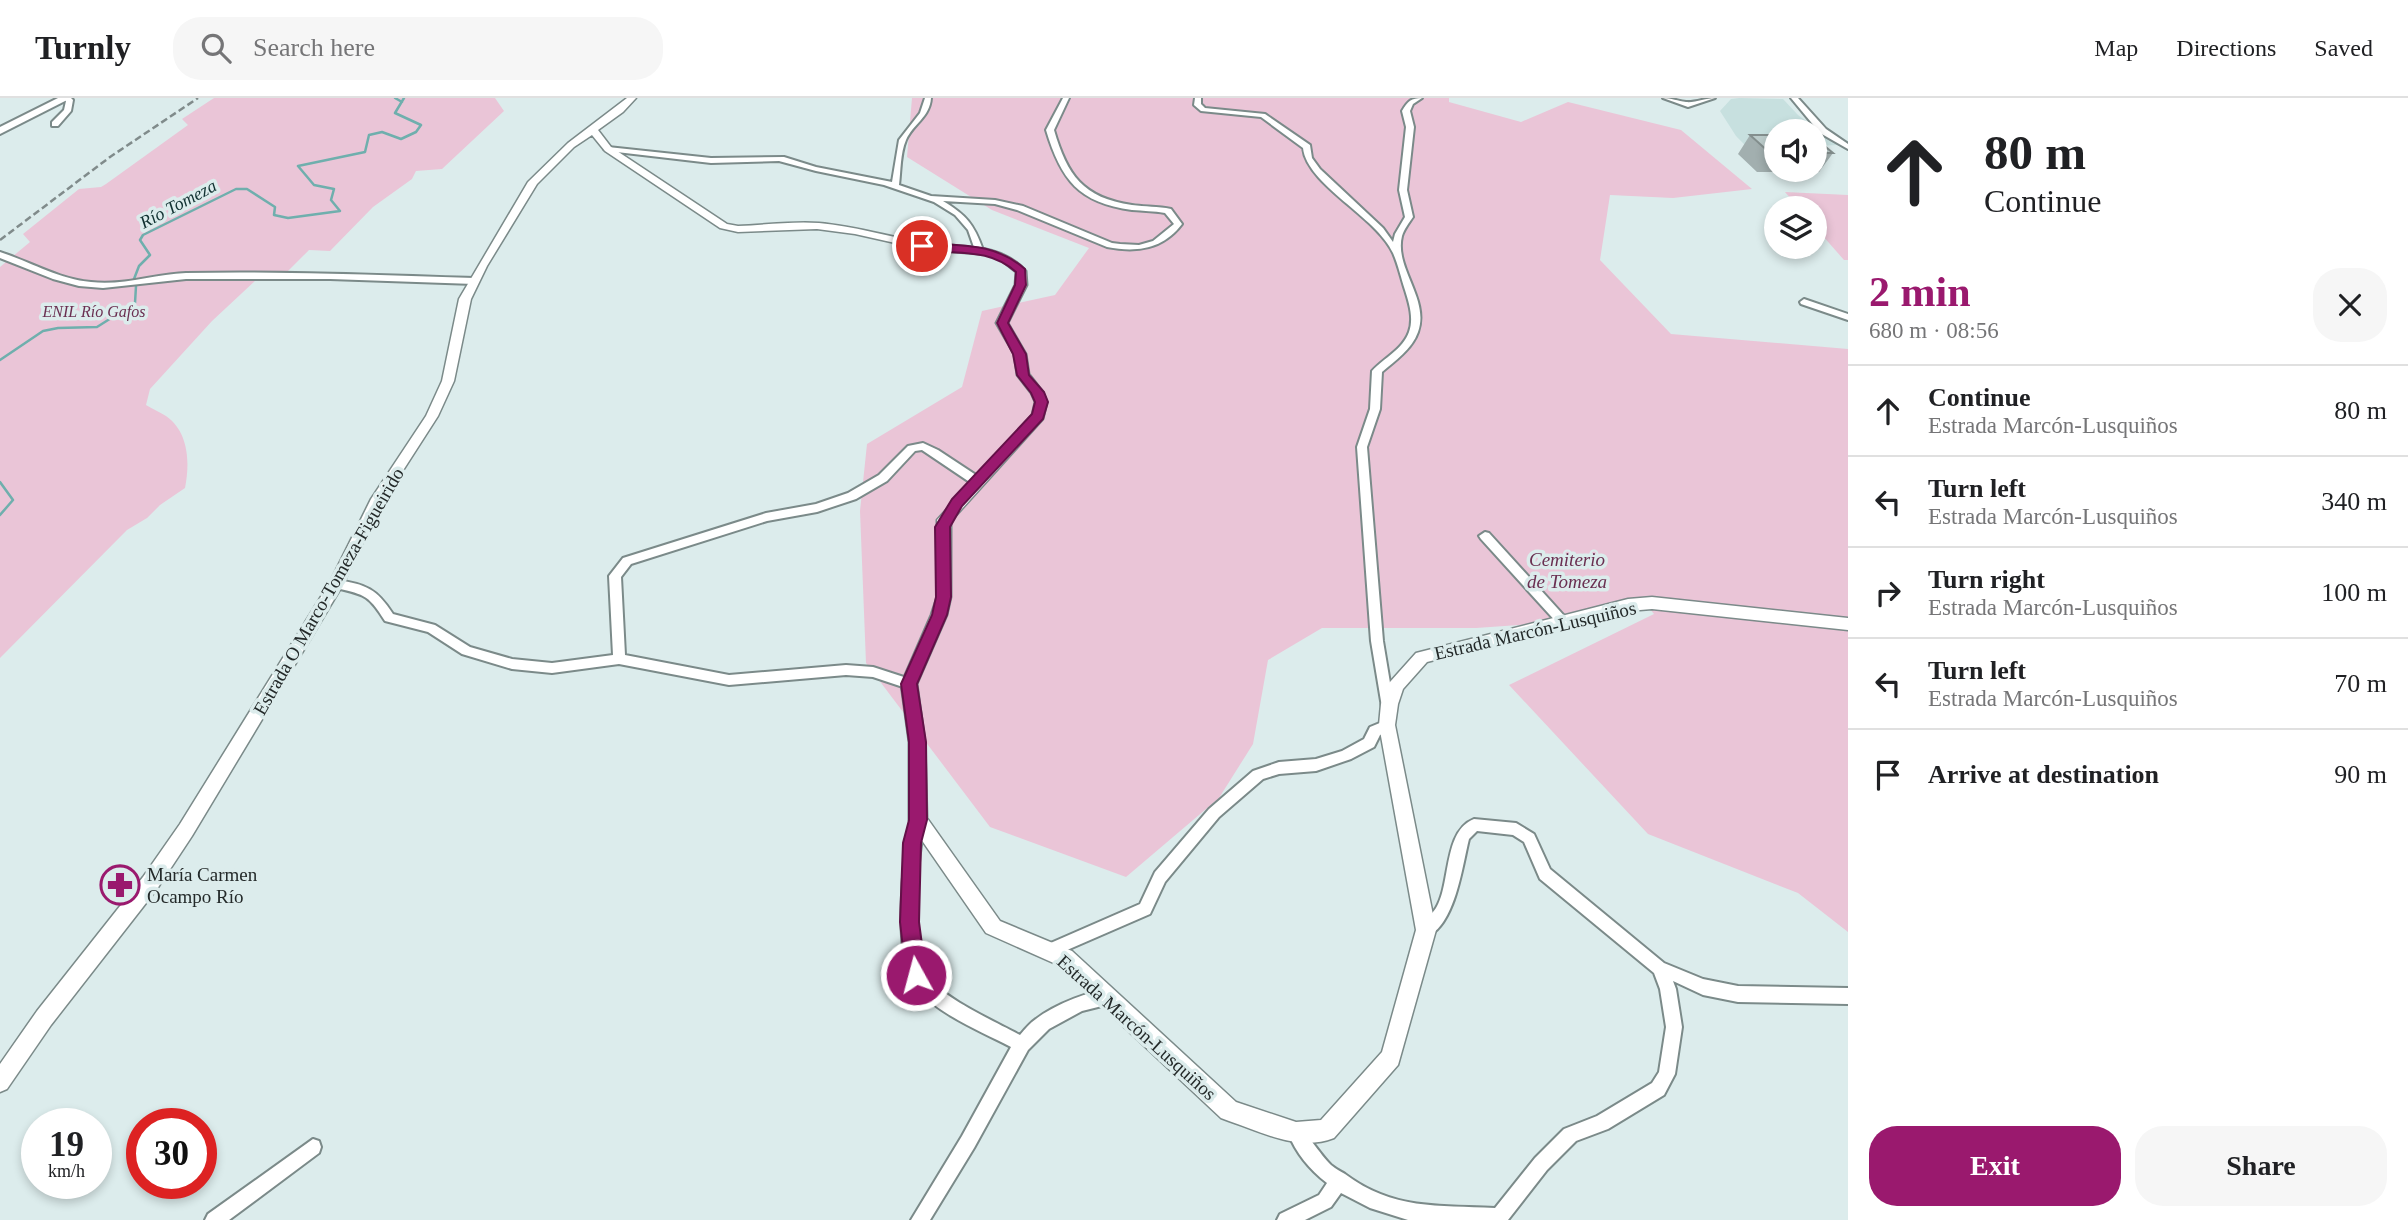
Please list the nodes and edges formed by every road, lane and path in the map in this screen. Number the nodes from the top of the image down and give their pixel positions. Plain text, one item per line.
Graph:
1 (59, 98) edge
2 (66, 98) edge
3 (632, 98) edge
4 (928, 98) edge
5 (1066, 98) edge
6 (1198, 98) edge
7 (1419, 98) edge
8 (1666, 98) edge
9 (1712, 98) edge
10 (1794, 98) edge
11 (55, 124) dead end
12 (0, 129) edge
13 (592, 129) junction
14 (1848, 147) edge
15 (608, 149) junction
16 (895, 185) junction
17 (932, 198) junction
18 (979, 250) junction
19 (0, 255) edge
20 (1399, 255) junction
21 (474, 281) junction
22 (1804, 302) dead end
23 (1848, 317) edge
24 (978, 482) junction
25 (1485, 536) dead end
26 (336, 584) junction
27 (1563, 622) junction
28 (1848, 624) edge
29 (619, 659) junction
30 (909, 684) junction
31 (1388, 707) junction
32 (1387, 725) junction
33 (918, 820) junction
34 (912, 843) junction
35 (933, 844) junction
36 (1426, 930) junction
37 (1051, 950) junction
38 (1673, 983) junction
39 (1848, 996) edge
40 (1109, 998) junction
41 (1022, 1044) junction
42 (0, 1082) edge
43 (1302, 1133) junction
44 (313, 1147) dead end
45 (1332, 1175) junction
46 (1497, 1219) edge
47 (214, 1220) edge
48 (920, 1220) edge
49 (1286, 1220) edge

1 - 12 highway
2 - 11 street
2 - 12 highway
3 - 13 street, Estrada O Marco-Tomeza-Figueirido
4 - 16 street
5 - 17 street
6 - 20 street
7 - 20 street
8 - 9 street
10 - 14 street
13 - 15 street
13 - 21 street, Estrada O Marco-Tomeza-Figueirido
15 - 16 street
15 - 18 street
16 - 17 street
17 - 18 street
18 - 24 street
19 - 21 street
20 - 31 street
21 - 26 street, Estrada O Marco-Tomeza-Figueirido
22 - 23 street
24 - 29 street
24 - 30 street
25 - 27 street
26 - 29 street
26 - 42 street, Estrada O Marco-Tomeza-Figueirido
27 - 28 street, Estrada Marcón-Lusquiños
27 - 31 street, Estrada Marcón-Lusquiños
29 - 30 street
30 - 33 street
31 - 32 street, Estrada Marcón-Lusquiños
32 - 36 street, Estrada Marcón-Lusquiños
32 - 37 street
33 - 34 street
33 - 35 street, Estrada Marcón-Lusquiños
34 - 35 street
34 - 41 street
35 - 37 street, Estrada Marcón-Lusquiños
36 - 38 street
36 - 43 street, Estrada Marcón-Lusquiños
37 - 40 street, Estrada Marcón-Lusquiños
38 - 39 street
38 - 46 street
40 - 41 street
40 - 43 street, Estrada Marcón-Lusquiños
41 - 48 street
43 - 45 street
44 - 47 street
45 - 46 street
45 - 49 street

